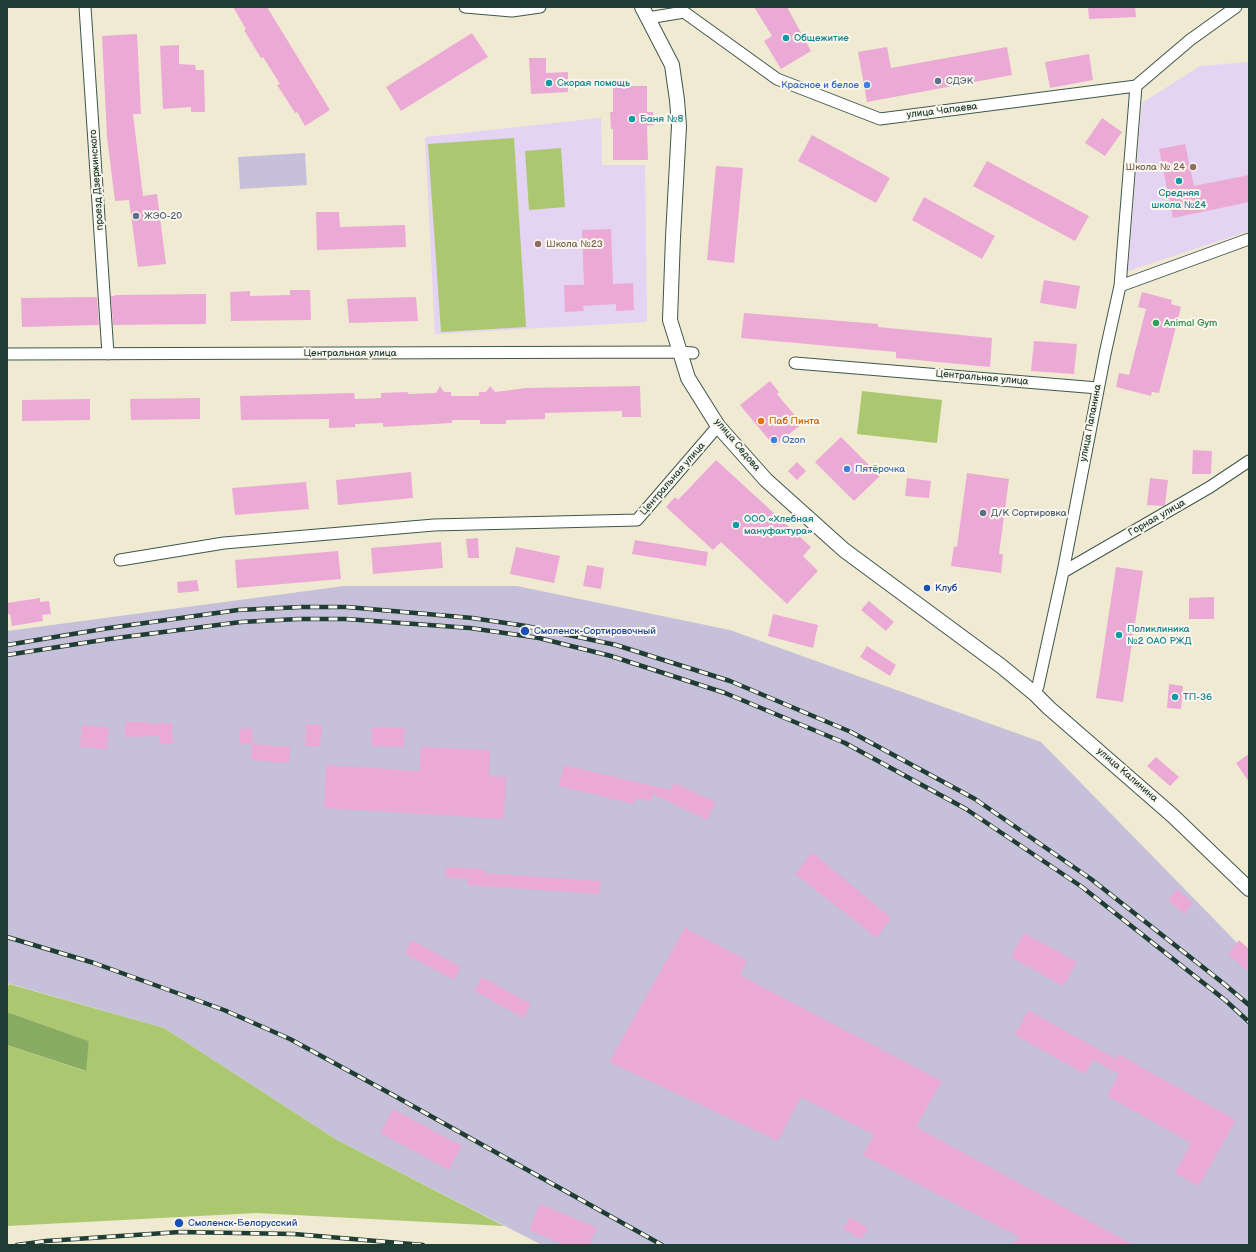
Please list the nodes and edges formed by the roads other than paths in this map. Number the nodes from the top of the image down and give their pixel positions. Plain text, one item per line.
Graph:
1 (85, 7) edge
2 (465, 7) edge
3 (540, 7) edge
4 (1236, 7) edge
5 (645, 13) edge
6 (1136, 86) junction
7 (1249, 239) edge
8 (1120, 286) junction
9 (687, 353) junction
10 (7, 354) edge
11 (108, 354) junction
12 (794, 363) dead end
13 (1098, 388) junction
14 (718, 426) junction
15 (1249, 461) edge
16 (120, 560) dead end
17 (1063, 572) junction
18 (1000, 666) joint
19 (1035, 694) junction
20 (1249, 889) edge

1 - 11 street, проезд Дзержинского
2 - 3 street
4 - 6 street
5 - 6 street, улица Чапаева
5 - 9 street, улица Седова
6 - 8 street, улица Папанина
7 - 8 street
8 - 13 street, улица Папанина
9 - 11 street, Центральная улица
9 - 14 street, улица Седова
10 - 11 street, Центральная улица
12 - 13 street, Центральная улица
13 - 17 street, улица Папанина
14 - 16 street, Центральная улица
14 - 18 street, улица Седова
15 - 17 street, Горная улица
17 - 19 street, улица Папанина
18 - 19 street, улица Калинина
19 - 20 street, улица Калинина

